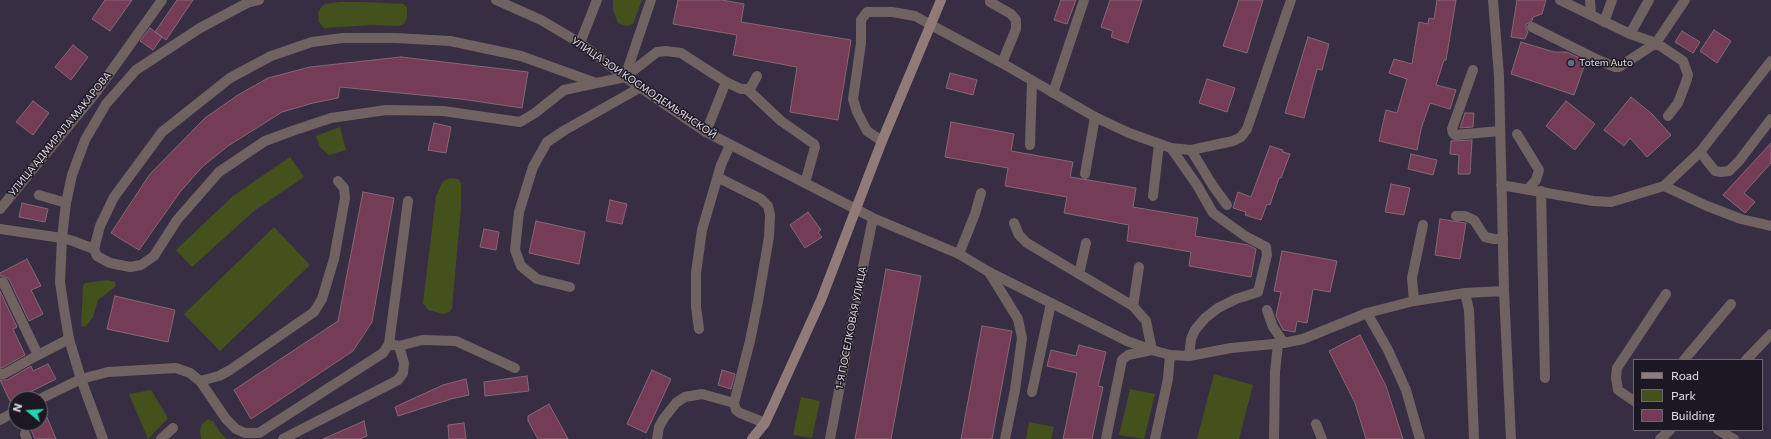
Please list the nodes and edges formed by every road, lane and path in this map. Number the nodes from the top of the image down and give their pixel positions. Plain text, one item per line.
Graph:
1 (162, 0) edge
2 (259, 0) edge
3 (496, 0) edge
4 (598, 0) edge
5 (651, 0) edge
6 (941, 0) edge
7 (1084, 0) edge
8 (1290, 0) edge
9 (1493, 0) edge
10 (1560, 0) edge
11 (1590, 0) edge
12 (1612, 0) edge
13 (1650, 0) edge
14 (1685, 0) edge
15 (990, 2) dead end
16 (1591, 15) junction
17 (1604, 22) junction
18 (931, 25) junction
19 (1532, 27) dead end
20 (1630, 34) junction
21 (1656, 43) junction
22 (580, 44) junction
23 (1771, 61) edge
24 (1002, 63) junction
25 (1473, 70) dead end
26 (757, 76) dead end
27 (625, 77) junction
28 (1032, 81) junction
29 (726, 82) junction
30 (596, 83) junction
31 (641, 87) junction
32 (747, 89) junction
33 (1053, 93) junction
34 (94, 95) junction
35 (106, 104) junction
36 (1668, 116) dead end
37 (1095, 117) junction
38 (1771, 119) edge
39 (1500, 130) junction
40 (706, 132) junction
41 (1517, 134) dead end
42 (882, 141) junction
43 (1159, 144) junction
44 (1030, 145) dead end
45 (730, 146) junction
46 (1171, 148) junction
47 (1191, 150) junction
48 (1700, 152) junction
49 (1085, 174) dead end
50 (719, 178) junction
51 (338, 181) dead end
52 (805, 183) junction
53 (1501, 185) junction
54 (1664, 186) junction
55 (1528, 189) junction
56 (1541, 191) junction
57 (981, 193) dead end
58 (39, 196) dead end
59 (1153, 196) dead end
60 (408, 201) dead end
61 (66, 203) junction
62 (1226, 205) dead end
63 (0, 209) edge
64 (856, 209) junction
65 (1456, 216) dead end
66 (873, 218) junction
67 (1014, 223) dead end
68 (1423, 225) dead end
69 (1771, 226) edge
70 (0, 229) edge
71 (62, 238) junction
72 (1503, 239) junction
73 (1086, 243) dead end
74 (94, 250) junction
75 (959, 254) junction
76 (1139, 267) dead end
77 (989, 272) junction
78 (1079, 274) junction
79 (3, 282) dead end
80 (570, 287) dead end
81 (1504, 291) junction
82 (1465, 293) junction
83 (1666, 294) dead end
84 (1414, 301) junction
85 (1051, 303) junction
86 (1731, 304) dead end
87 (1133, 306) junction
88 (1267, 310) dead end
89 (1367, 313) junction
90 (699, 329) dead end
91 (1771, 334) edge
92 (69, 339) junction
93 (1281, 343) junction
94 (394, 345) junction
95 (1152, 350) junction
96 (38, 355) junction
97 (1170, 355) junction
98 (1189, 356) junction
99 (1685, 359) edge
100 (1747, 359) edge
101 (515, 368) dead end
102 (0, 374) edge
103 (1545, 378) dead end
104 (81, 379) junction
105 (200, 381) junction
106 (1032, 392) dead end
107 (48, 395) edge
108 (1633, 400) edge
109 (734, 403) junction
110 (765, 423) junction
111 (1316, 424) dead end
112 (173, 428) dead end
113 (1720, 431) edge
114 (103, 439) edge
115 (162, 439) edge
116 (283, 439) edge
117 (658, 439) edge
118 (752, 439) edge
119 (830, 439) edge
120 (1005, 439) edge
121 (1106, 439) edge
122 (1154, 439) edge
123 (1274, 439) edge
124 (1322, 439) edge
125 (1420, 439) edge
126 (1474, 439) edge
127 (1512, 439) edge
128 (1734, 439) edge

1 - 34 street, УЛИЦА АДМИРАЛА МАКАРОВА
2 - 35 street
3 - 22 street, УЛИЦА ЗОИ КОСМОДЕМЬЯНСКОЙ
4 - 22 street
5 - 27 street
6 - 18 main road
7 - 33 street
8 - 47 street
9 - 39 street
10 - 16 street
11 - 16 street
12 - 17 street
13 - 20 street
14 - 21 street
15 - 24 street
16 - 17 street
17 - 20 street
18 - 24 street
18 - 42 main road
18 - 42 street
19 - 21 street
20 - 21 street
21 - 36 street
22 - 27 street, УЛИЦА ЗОИ КОСМОДЕМЬЯНСКОЙ
23 - 48 street
24 - 28 street
25 - 39 street
26 - 32 street
27 - 29 street
27 - 30 street
27 - 31 street, УЛИЦА ЗОИ КОСМОДЕМЬЯНСКОЙ
28 - 33 street
28 - 44 street
29 - 32 street
29 - 40 street
30 - 74 street
30 - 74 street
31 - 40 street, УЛИЦА ЗОИ КОСМОДЕМЬЯНСКОЙ
31 - 80 street
32 - 52 street
33 - 37 street
34 - 35 street
34 - 63 street, УЛИЦА АДМИРАЛА МАКАРОВА
35 - 61 street
37 - 43 street
37 - 49 street
38 - 48 street
39 - 53 street
40 - 45 street, УЛИЦА ЗОИ КОСМОДЕМЬЯНСКОЙ
41 - 55 street
42 - 64 main road
43 - 46 street
43 - 59 street
45 - 50 street
45 - 52 street, УЛИЦА ЗОИ КОСМОДЕМЬЯНСКОЙ
46 - 47 street
46 - 98 street
47 - 62 street
48 - 54 street
50 - 90 street
50 - 109 street
51 - 105 street
52 - 64 street, УЛИЦА ЗОИ КОСМОДЕМЬЯНСКОЙ
53 - 55 street
53 - 72 street
54 - 56 street
54 - 69 street
55 - 56 street
56 - 103 street
57 - 75 street
58 - 61 street
60 - 94 street
61 - 71 street
64 - 66 street, УЛИЦА ЗОИ КОСМОДЕМЬЯНСКОЙ
64 - 110 main road
65 - 72 street
66 - 75 street, УЛИЦА ЗОИ КОСМОДЕМЬЯНСКОЙ
66 - 119 street, 1-Я ПОСЕЛКОВАЯ УЛИЦА
67 - 78 street
68 - 84 street
70 - 71 street
71 - 74 street
71 - 92 street
72 - 81 street
73 - 78 street
75 - 77 street, УЛИЦА ЗОИ КОСМОДЕМЬЯНСКОЙ
76 - 87 street
77 - 85 street, УЛИЦА ЗОИ КОСМОДЕМЬЯНСКОЙ
77 - 120 street
78 - 87 street
79 - 96 street
81 - 82 street, УЛИЦА ЗОИ КОСМОДЕМЬЯНСКОЙ
81 - 127 street
82 - 84 street, УЛИЦА ЗОИ КОСМОДЕМЬЯНСКОЙ
82 - 126 street
83 - 108 street
84 - 89 street, УЛИЦА ЗОИ КОСМОДЕМЬЯНСКОЙ
85 - 95 street, УЛИЦА ЗОИ КОСМОДЕМЬЯНСКОЙ
85 - 106 street
86 - 99 street
87 - 95 street
88 - 93 street
89 - 93 street, УЛИЦА ЗОИ КОСМОДЕМЬЯНСКОЙ
89 - 125 street
91 - 100 street
92 - 96 street
92 - 104 street
93 - 98 street, УЛИЦА ЗОИ КОСМОДЕМЬЯНСКОЙ
93 - 123 street
94 - 101 street
94 - 105 street
94 - 116 street
95 - 97 street, УЛИЦА ЗОИ КОСМОДЕМЬЯНСКОЙ
95 - 121 street
96 - 102 street
97 - 98 street, УЛИЦА ЗОИ КОСМОДЕМЬЯНСКОЙ
97 - 122 street
104 - 105 street
104 - 107 street
104 - 114 street
109 - 110 street
109 - 117 street
110 - 118 main road
111 - 124 street
112 - 115 street
113 - 128 street

